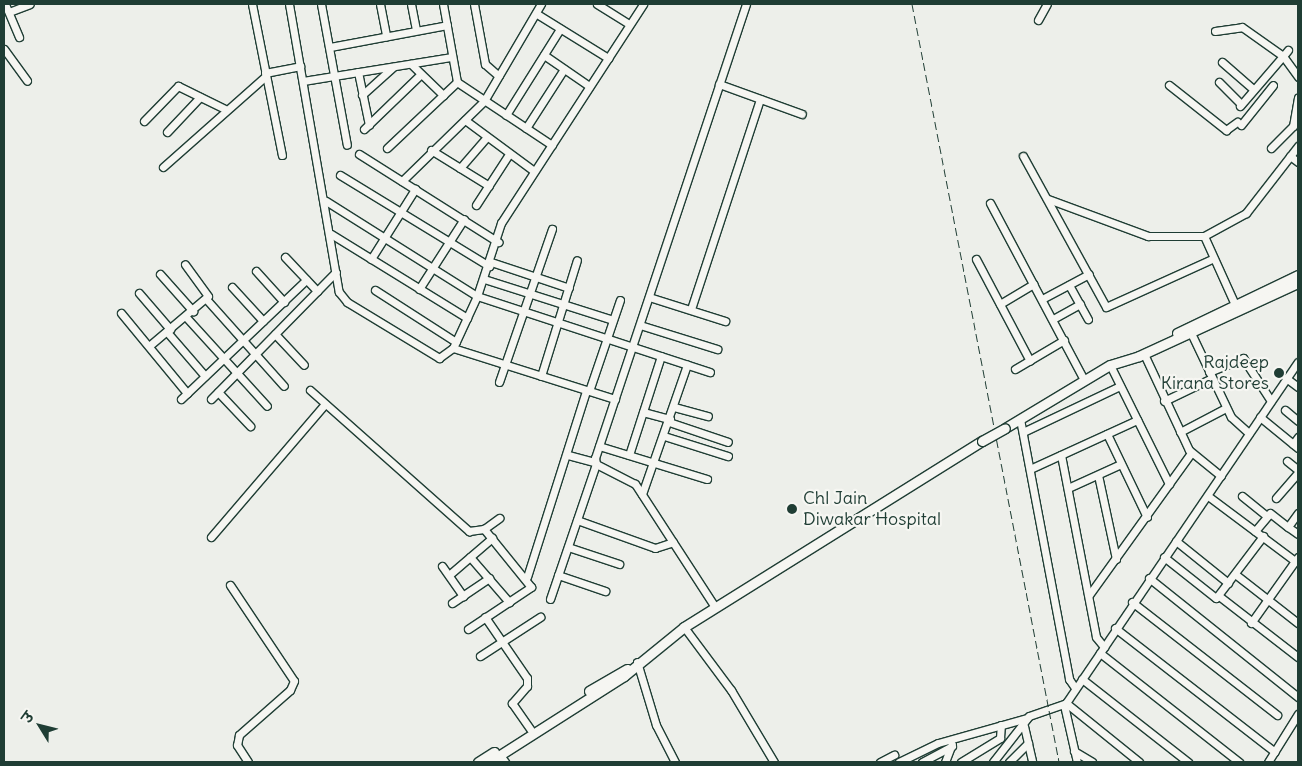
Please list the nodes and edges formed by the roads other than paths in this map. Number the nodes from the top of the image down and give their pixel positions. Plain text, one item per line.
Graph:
1 (5, 4) edge
2 (30, 4) edge
3 (252, 4) edge
4 (289, 4) edge
5 (321, 4) edge
6 (380, 4) edge
7 (411, 4) edge
8 (443, 4) edge
9 (474, 4) edge
10 (541, 4) edge
11 (597, 4) edge
12 (643, 4) edge
13 (746, 4) edge
14 (1037, 4) edge
15 (1046, 6) edge
16 (8, 12) junction
17 (537, 14) junction
18 (1038, 20) dead end
19 (629, 24) junction
20 (447, 25) junction
21 (560, 29) junction
22 (416, 30) junction
23 (1215, 31) dead end
24 (386, 36) junction
25 (19, 37) dead end
26 (330, 47) junction
27 (4, 49) edge
28 (1285, 53) junction
29 (544, 55) junction
30 (452, 57) junction
31 (608, 58) junction
32 (1222, 62) dead end
33 (411, 64) junction
34 (300, 66) junction
35 (394, 66) junction
36 (564, 69) junction
37 (358, 72) junction
38 (421, 74) junction
39 (266, 75) junction
40 (336, 76) junction
41 (499, 76) junction
42 (1298, 77) edge
43 (27, 81) dead end
44 (303, 82) junction
45 (457, 82) junction
46 (1219, 82) dead end
47 (720, 84) junction
48 (1169, 85) dead end
49 (1273, 85) dead end
50 (590, 86) junction
51 (1253, 89) junction
52 (443, 95) junction
53 (362, 96) junction
54 (200, 97) junction
55 (1298, 97) edge
56 (760, 99) junction
57 (484, 100) junction
58 (225, 110) junction
59 (802, 114) dead end
60 (506, 115) junction
61 (465, 120) junction
62 (144, 121) dead end
63 (526, 128) junction
64 (167, 132) dead end
65 (486, 139) junction
66 (347, 145) dead end
67 (552, 145) junction
68 (1298, 146) edge
69 (387, 148) dead end
70 (1271, 148) dead end
71 (431, 150) junction
72 (359, 154) dead end
73 (509, 154) junction
74 (282, 155) dead end
75 (1023, 156) dead end
76 (1290, 156) junction
77 (1298, 162) edge
78 (163, 167) dead end
79 (460, 168) junction
80 (534, 171) junction
81 (340, 175) dead end
82 (402, 181) junction
83 (489, 186) junction
84 (415, 189) junction
85 (1047, 199) junction
86 (326, 201) junction
87 (990, 203) dead end
88 (476, 205) dead end
89 (400, 213) junction
90 (464, 219) junction
91 (552, 229) dead end
92 (331, 234) junction
93 (1204, 236) junction
94 (384, 238) junction
95 (449, 242) junction
96 (498, 242) junction
97 (285, 257) dead end
98 (371, 259) junction
99 (976, 259) dead end
100 (1212, 259) junction
101 (577, 260) dead end
102 (185, 264) dead end
103 (490, 264) junction
104 (432, 268) junction
105 (256, 271) dead end
106 (336, 272) junction
107 (160, 274) dead end
108 (1089, 274) junction
109 (1298, 276) edge
110 (535, 277) junction
111 (484, 279) junction
112 (306, 280) junction
113 (1298, 283) edge
114 (1033, 284) junction
115 (1069, 285) junction
116 (232, 287) dead end
117 (569, 288) junction
118 (418, 289) junction
119 (375, 290) dead end
120 (317, 292) junction
121 (138, 293) dead end
122 (530, 294) junction
123 (478, 296) junction
124 (649, 297) junction
125 (1042, 299) junction
126 (206, 300) junction
127 (620, 300) dead end
128 (284, 302) junction
129 (1000, 304) junction
130 (1080, 304) junction
131 (564, 305) junction
132 (1236, 308) junction
133 (691, 309) junction
134 (193, 311) junction
135 (122, 313) dead end
136 (524, 313) junction
137 (186, 317) junction
138 (467, 318) junction
139 (1053, 319) junction
140 (1088, 319) dead end
141 (613, 320) junction
142 (263, 321) junction
143 (725, 321) dead end
144 (558, 324) junction
145 (640, 325) junction
146 (168, 330) junction
147 (1191, 333) junction
148 (275, 334) junction
149 (243, 340) junction
150 (606, 340) junction
151 (1064, 340) junction
152 (455, 345) junction
153 (149, 346) junction
154 (633, 347) junction
155 (717, 349) dead end
156 (255, 354) junction
157 (1144, 354) junction
158 (661, 356) junction
159 (1133, 356) junction
160 (223, 359) junction
161 (1030, 360) junction
162 (1298, 362) edge
163 (506, 364) junction
164 (304, 365) dead end
165 (687, 365) junction
166 (1110, 365) junction
167 (1015, 369) dead end
168 (710, 372) dead end
169 (236, 373) junction
170 (1210, 375) junction
171 (205, 376) junction
172 (542, 376) junction
173 (1286, 378) junction
174 (1084, 380) junction
175 (499, 382) dead end
176 (284, 386) dead end
177 (1120, 386) junction
178 (1298, 387) edge
179 (310, 390) dead end
180 (588, 391) junction
181 (218, 392) junction
182 (187, 393) junction
183 (181, 399) dead end
184 (211, 399) dead end
185 (615, 399) junction
186 (1164, 400) junction
187 (1270, 401) junction
188 (326, 404) junction
189 (267, 406) dead end
190 (674, 407) junction
191 (1226, 408) junction
192 (1285, 410) dead end
193 (643, 412) junction
194 (708, 416) dead end
195 (1260, 417) junction
196 (1020, 419) junction
197 (1137, 420) junction
198 (669, 421) junction
199 (1298, 421) edge
200 (250, 426) dead end
201 (1023, 432) junction
202 (1180, 432) junction
203 (1249, 433) junction
204 (1107, 434) junction
205 (664, 436) junction
206 (1298, 437) edge
207 (728, 442) dead end
208 (599, 446) junction
209 (1296, 446) edge
210 (1191, 453) junction
211 (568, 455) junction
212 (629, 455) junction
213 (1061, 455) junction
214 (728, 456) dead end
215 (1287, 461) dead end
216 (596, 463) junction
217 (656, 463) junction
218 (1122, 464) junction
219 (1030, 469) junction
220 (1298, 472) edge
221 (1098, 475) junction
222 (1221, 476) junction
223 (707, 479) dead end
224 (1169, 484) junction
225 (1068, 488) junction
226 (642, 494) junction
227 (1208, 496) junction
228 (1242, 496) dead end
229 (1276, 498) dead end
230 (1298, 513) edge
231 (1268, 516) junction
232 (1146, 517) junction
233 (499, 518) dead end
234 (577, 520) junction
235 (1288, 527) junction
236 (484, 529) junction
237 (1255, 531) junction
238 (1298, 534) edge
239 (1263, 536) junction
240 (211, 537) dead end
241 (492, 538) junction
242 (1176, 541) junction
243 (673, 542) junction
244 (568, 547) junction
245 (470, 557) junction
246 (1164, 557) junction
247 (1116, 559) junction
248 (1297, 559) edge
249 (619, 564) dead end
250 (442, 566) dead end
251 (1235, 574) junction
252 (449, 575) junction
253 (558, 575) junction
254 (527, 577) junction
255 (489, 578) junction
256 (1149, 578) junction
257 (1228, 583) junction
258 (230, 585) dead end
259 (605, 591) dead end
260 (463, 596) junction
261 (1089, 596) junction
262 (1219, 596) junction
263 (550, 599) dead end
264 (1268, 599) junction
265 (509, 602) junction
266 (1132, 602) junction
267 (452, 603) dead end
268 (715, 607) junction
269 (485, 617) junction
270 (540, 617) dead end
271 (1251, 622) junction
272 (1298, 623) edge
273 (684, 626) junction
274 (1115, 628) junction
275 (468, 629) dead end
276 (502, 642) junction
277 (1102, 650) junction
278 (1297, 653) edge
279 (480, 656) dead end
280 (637, 662) junction
281 (627, 669) junction
282 (1082, 679) junction
283 (1075, 688) junction
284 (1298, 698) edge
285 (1065, 704) junction
286 (1298, 714) edge
287 (1277, 715) dead end
288 (1027, 718) junction
289 (1001, 725) junction
290 (1024, 726) junction
291 (530, 729) junction
292 (952, 742) junction
293 (1028, 743) junction
294 (1074, 751) junction
295 (1275, 752) junction
296 (894, 755) dead end
297 (503, 758) edge
298 (248, 762) edge
299 (478, 762) edge
300 (489, 762) edge
301 (675, 762) edge
302 (774, 762) edge
303 (880, 762) edge
304 (899, 762) edge
305 (922, 762) edge
306 (945, 762) edge
307 (961, 762) edge
308 (994, 762) edge
309 (1010, 762) edge
310 (1032, 762) edge
311 (1077, 762) edge
312 (1092, 762) edge
313 (1139, 762) edge
314 (1188, 762) edge
315 (1239, 762) edge
316 (1268, 762) edge

1 - 16 street
2 - 16 street
3 - 39 street
4 - 34 street
5 - 26 street
6 - 24 street
7 - 22 street
8 - 20 street
9 - 41 street
10 - 17 street
11 - 19 street
12 - 19 street
13 - 47 street
14 - 15 street
15 - 18 street
16 - 25 street
17 - 21 street
17 - 41 street
19 - 31 street
20 - 22 street
20 - 30 street
21 - 29 street
21 - 31 street
22 - 24 street
23 - 28 street
24 - 26 street
26 - 40 street
27 - 43 street
28 - 42 street
28 - 51 street
29 - 36 street
29 - 60 street
30 - 33 street
30 - 45 street
31 - 50 street
32 - 51 street
33 - 35 street
33 - 38 street
34 - 39 street
34 - 44 street
35 - 37 street
35 - 53 street
36 - 50 street
36 - 63 street
37 - 40 street
37 - 53 street
38 - 52 street
38 - 53 street
39 - 58 street
39 - 74 street
40 - 44 street
40 - 66 street
41 - 57 street
44 - 86 street
45 - 52 street
45 - 57 street
46 - 51 street
47 - 56 street
47 - 124 street
48 - 49 street
50 - 67 street
52 - 69 street
54 - 58 street
54 - 62 street
54 - 64 street
55 - 70 street
56 - 59 street
56 - 133 street
57 - 60 street
57 - 61 street
58 - 78 street
60 - 63 street
61 - 65 street
61 - 71 street
63 - 67 street
65 - 73 street
65 - 79 street
67 - 80 street
68 - 76 street
71 - 79 street
71 - 82 street
72 - 82 street
73 - 80 street
73 - 83 street
75 - 85 street
76 - 77 street
76 - 93 street
79 - 83 street
80 - 96 street
81 - 89 street
82 - 84 street
83 - 88 street
84 - 89 street
84 - 90 street
85 - 93 street
85 - 108 street
86 - 92 street
86 - 94 street
87 - 114 street
89 - 94 street
89 - 95 street
90 - 95 street
90 - 96 street
91 - 110 street
92 - 98 street
92 - 106 street
93 - 100 street
94 - 98 street
94 - 104 street
95 - 103 street
95 - 104 street
96 - 103 street
97 - 112 street
98 - 118 street
99 - 129 street
100 - 108 street
100 - 132 street
101 - 117 street
102 - 126 street
103 - 110 street
103 - 111 street
104 - 118 street
104 - 123 street
105 - 128 street
106 - 120 street
106 - 152 street
107 - 134 street
108 - 115 street
109 - 132 main road
110 - 117 street
110 - 122 street
111 - 122 street
111 - 123 street
112 - 120 street
112 - 128 street
113 - 132 main road
114 - 125 street
114 - 129 street
115 - 125 street
115 - 130 street
116 - 142 street
117 - 131 street
118 - 138 street
119 - 152 street
120 - 148 street
121 - 146 street
122 - 131 street
122 - 136 street
123 - 136 street
123 - 138 street
124 - 133 street
124 - 145 street
125 - 139 street
126 - 134 street
126 - 149 street
127 - 141 street
128 - 142 street
129 - 161 street
130 - 139 street
130 - 140 street
131 - 141 street
131 - 144 street
132 - 147 main road
132 - 159 main road
133 - 143 street
134 - 137 street
135 - 153 street
136 - 144 street
136 - 163 street
137 - 146 street
137 - 160 street
138 - 152 street
139 - 151 street
141 - 150 street
142 - 149 street
144 - 150 street
144 - 172 street
145 - 154 street
145 - 155 street
146 - 153 street
146 - 171 street
147 - 157 main road
147 - 170 street
148 - 156 street
148 - 164 street
149 - 156 street
149 - 160 street
150 - 154 street
150 - 180 street
151 - 161 street
151 - 174 street
152 - 163 street
153 - 182 street
154 - 158 street
154 - 185 street
156 - 169 street
156 - 176 street
157 - 159 main road
157 - 186 street
158 - 165 street
158 - 193 street
159 - 166 main road
160 - 169 street
160 - 171 street
161 - 167 street
162 - 173 street
163 - 172 street
163 - 175 street
165 - 168 street
165 - 190 street
166 - 174 main road
166 - 177 street
169 - 181 street
169 - 189 street
170 - 186 street
170 - 187 street
170 - 191 street
171 - 182 street
172 - 180 street
173 - 178 street
173 - 187 street
174 - 196 main road
177 - 197 street
177 - 201 street
179 - 188 street
180 - 185 street
180 - 211 street
181 - 184 street
181 - 200 street
182 - 183 street
185 - 208 street
186 - 202 street
187 - 195 street
188 - 236 street
188 - 240 street
190 - 194 street
190 - 198 street
191 - 202 street
191 - 203 street
192 - 199 street
193 - 198 street
193 - 212 street
195 - 203 street
195 - 209 street
196 - 201 street
196 - 268 main road, bridge
197 - 204 street
197 - 224 street
198 - 205 street
198 - 207 street
201 - 219 street
202 - 210 street
203 - 222 street
204 - 213 street
204 - 218 street
205 - 214 street
205 - 217 street
206 - 209 street
208 - 212 street
208 - 216 street
210 - 222 street
210 - 224 street
211 - 216 street
211 - 254 street
212 - 217 street
213 - 219 street
213 - 225 street
215 - 220 street
216 - 226 street
216 - 234 street
217 - 223 street
217 - 226 street
218 - 221 street
218 - 232 street
219 - 283 street
220 - 229 street
221 - 225 street
221 - 247 street
222 - 227 street
224 - 232 street
225 - 261 street
226 - 243 street
227 - 237 street
227 - 242 street
228 - 231 street
230 - 235 street
231 - 235 street
231 - 237 street
232 - 247 street
233 - 236 street
234 - 243 street
234 - 244 street
235 - 238 street
236 - 241 street
237 - 239 street
239 - 248 street
239 - 251 street
241 - 245 street
241 - 254 street
242 - 246 street
242 - 257 street
243 - 268 street
244 - 249 street
244 - 253 street
245 - 252 street
245 - 255 street
246 - 256 street
246 - 262 street
247 - 261 street
248 - 264 street
250 - 252 street
251 - 257 street
251 - 264 street
252 - 260 street
253 - 259 street
253 - 263 street
254 - 265 street
255 - 260 street
255 - 265 street
256 - 266 street
256 - 284 street
257 - 262 street
258 - 298 street
260 - 267 street
261 - 277 street
262 - 271 street
264 - 271 street
264 - 272 street
265 - 269 street
266 - 274 street
266 - 287 street
268 - 273 main road
269 - 275 street
269 - 276 street
270 - 276 street
271 - 278 street
273 - 280 main road
273 - 302 street
274 - 277 street
274 - 295 street
276 - 279 street
276 - 291 street
277 - 282 street
277 - 315 street
280 - 281 main road
280 - 301 street
281 - 291 main road
281 - 297 main road
282 - 283 street
282 - 314 street
283 - 285 street
285 - 288 street
285 - 294 street
285 - 313 street
286 - 295 street
288 - 289 street
288 - 290 street
289 - 292 street
289 - 307 street
290 - 293 street
290 - 308 street
291 - 299 main road
292 - 304 street
292 - 305 street
292 - 306 street
293 - 309 street
293 - 310 street
294 - 311 street
294 - 312 street
295 - 316 street
296 - 303 street
297 - 300 main road

